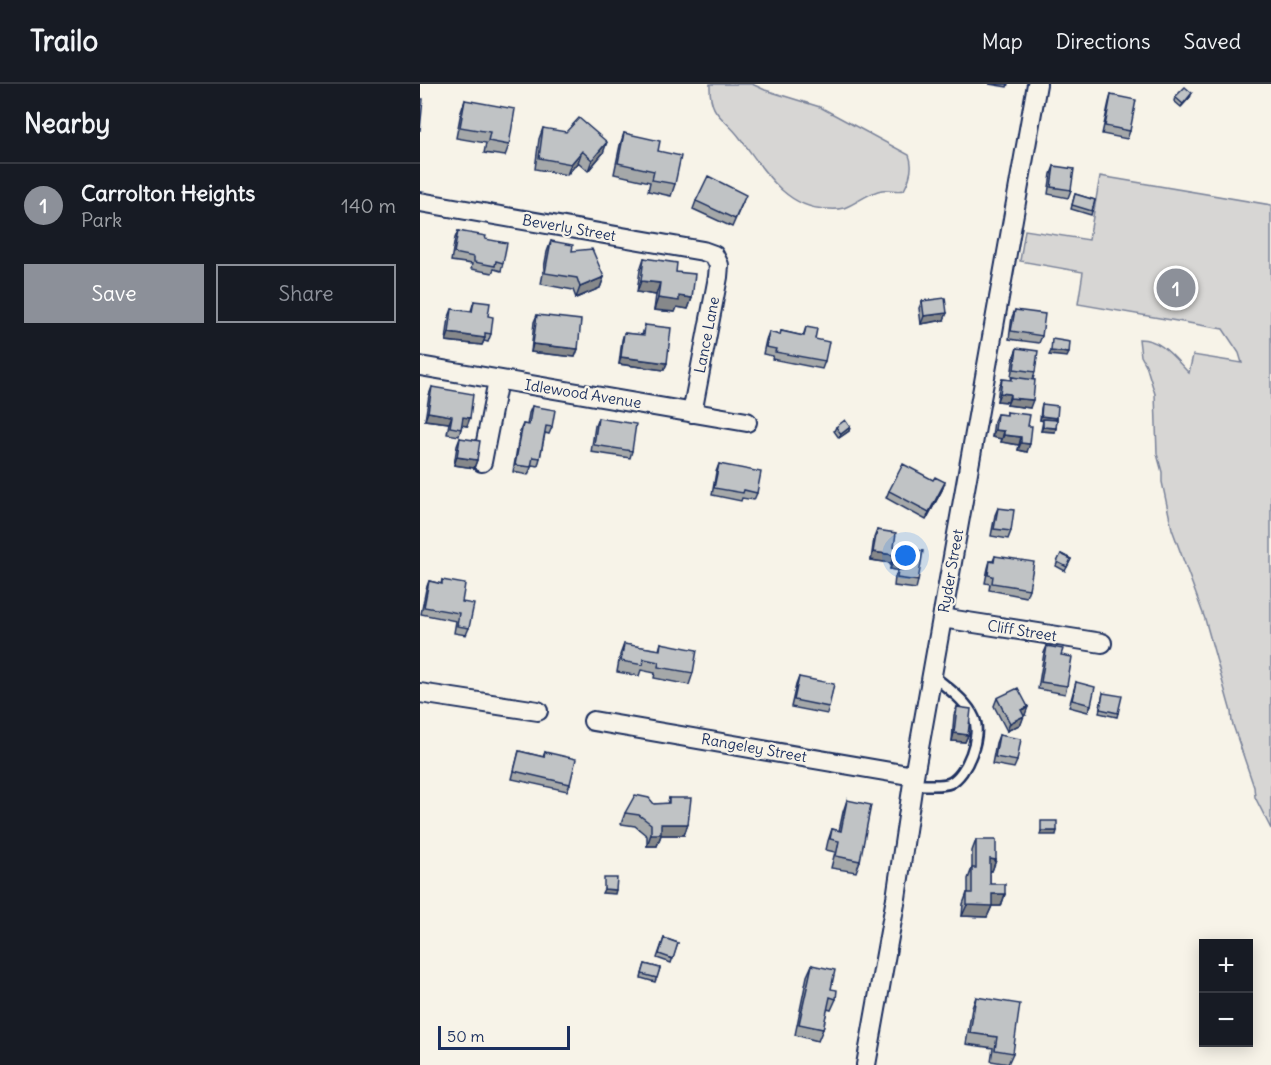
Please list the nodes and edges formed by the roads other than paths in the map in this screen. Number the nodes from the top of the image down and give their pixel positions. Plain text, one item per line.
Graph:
1 (1036, 84) edge
2 (420, 202) edge
3 (716, 258) joint
4 (420, 366) edge
5 (498, 380) junction
6 (692, 413) junction
7 (747, 422) dead end
8 (482, 462) dead end
9 (942, 618) junction
10 (1102, 644) dead end
11 (932, 675) junction
12 (420, 693) edge
13 (538, 711) dead end
14 (593, 721) dead end
15 (914, 780) junction
16 (867, 1062) edge

1 - 9 street, Ryder Street
2 - 3 street, Beverly Street
3 - 6 street, Lance Lane
4 - 5 street, Idlewood Avenue
5 - 6 street, Idlewood Avenue
5 - 8 street
6 - 7 street, Idlewood Avenue
9 - 10 street, Cliff Street
9 - 11 street, Ryder Street
11 - 15 street, Ryder Street
11 - 15 lane
12 - 13 street
14 - 15 street, Rangeley Street
15 - 16 street, Ryder Street

